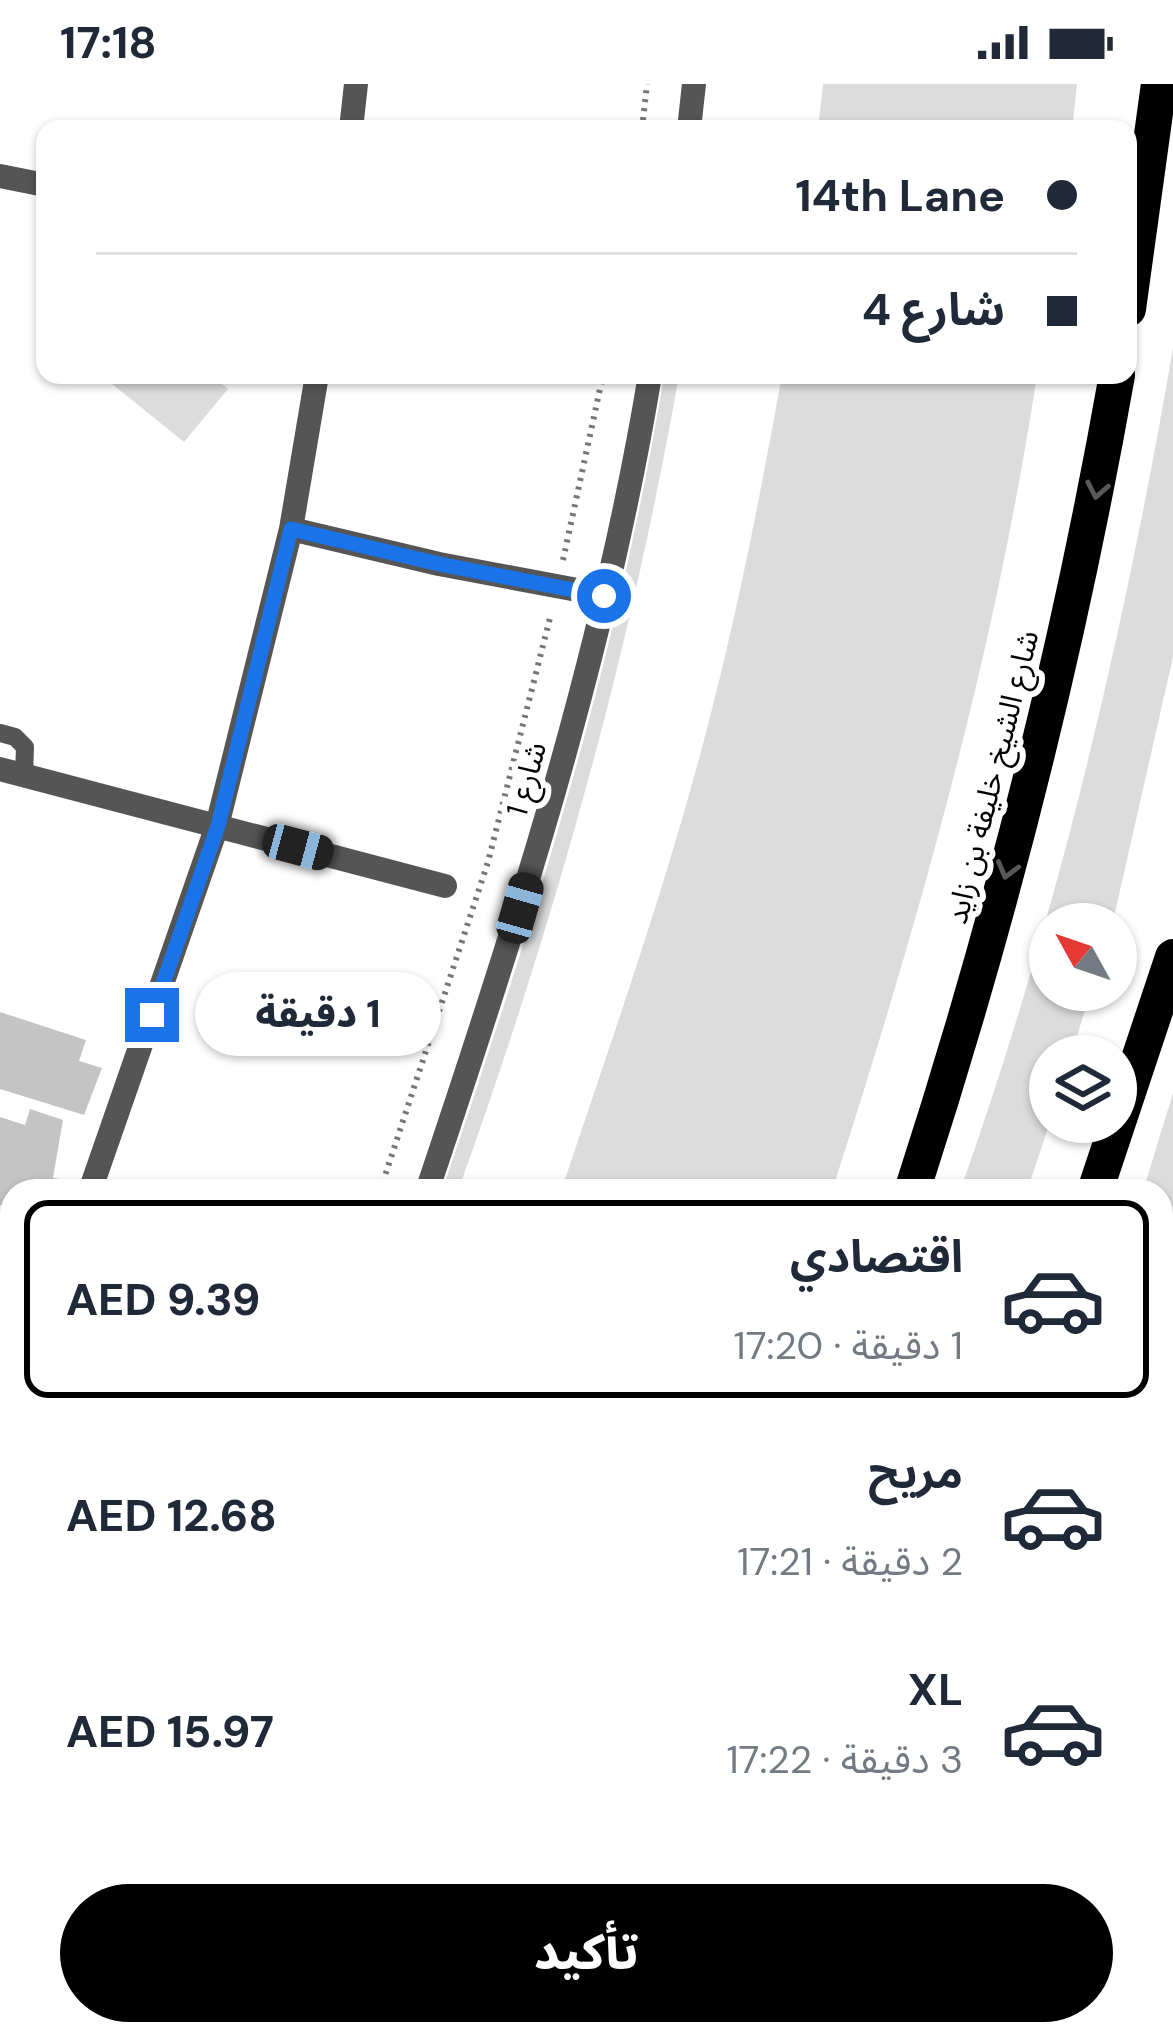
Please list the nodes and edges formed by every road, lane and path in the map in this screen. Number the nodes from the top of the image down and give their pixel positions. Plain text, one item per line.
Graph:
1 (356, 84) edge
2 (647, 84) edge
3 (694, 84) edge
4 (1159, 84) edge
5 (352, 120) edge
6 (643, 120) edge
7 (690, 120) edge
8 (0, 176) edge
9 (36, 183) edge
10 (1137, 244) edge
11 (315, 384) edge
12 (601, 384) edge
13 (648, 384) edge
14 (1115, 384) edge
15 (291, 529) junction
16 (557, 586) junction
17 (604, 596) junction
18 (0, 733) edge
19 (12, 772) edge
20 (218, 826) junction
21 (445, 886) dead end
22 (1173, 957) edge
23 (94, 1179) edge
24 (384, 1179) edge
25 (431, 1179) edge
26 (916, 1179) edge
27 (1099, 1179) edge

1 - 5 street
2 - 6 path
3 - 7 street
4 - 10 highway
8 - 9 street
11 - 15 street
12 - 16 path
13 - 17 street, شارع 1
14 -> 26 highway, شارع الشيخ خليفة بن زايد
15 - 16 street
15 - 20 street
16 - 17 street
16 - 24 path
17 - 25 street, شارع 1
18 - 19 lane
19 - 20 street
20 - 21 street
20 - 23 street
22 - 27 highway

